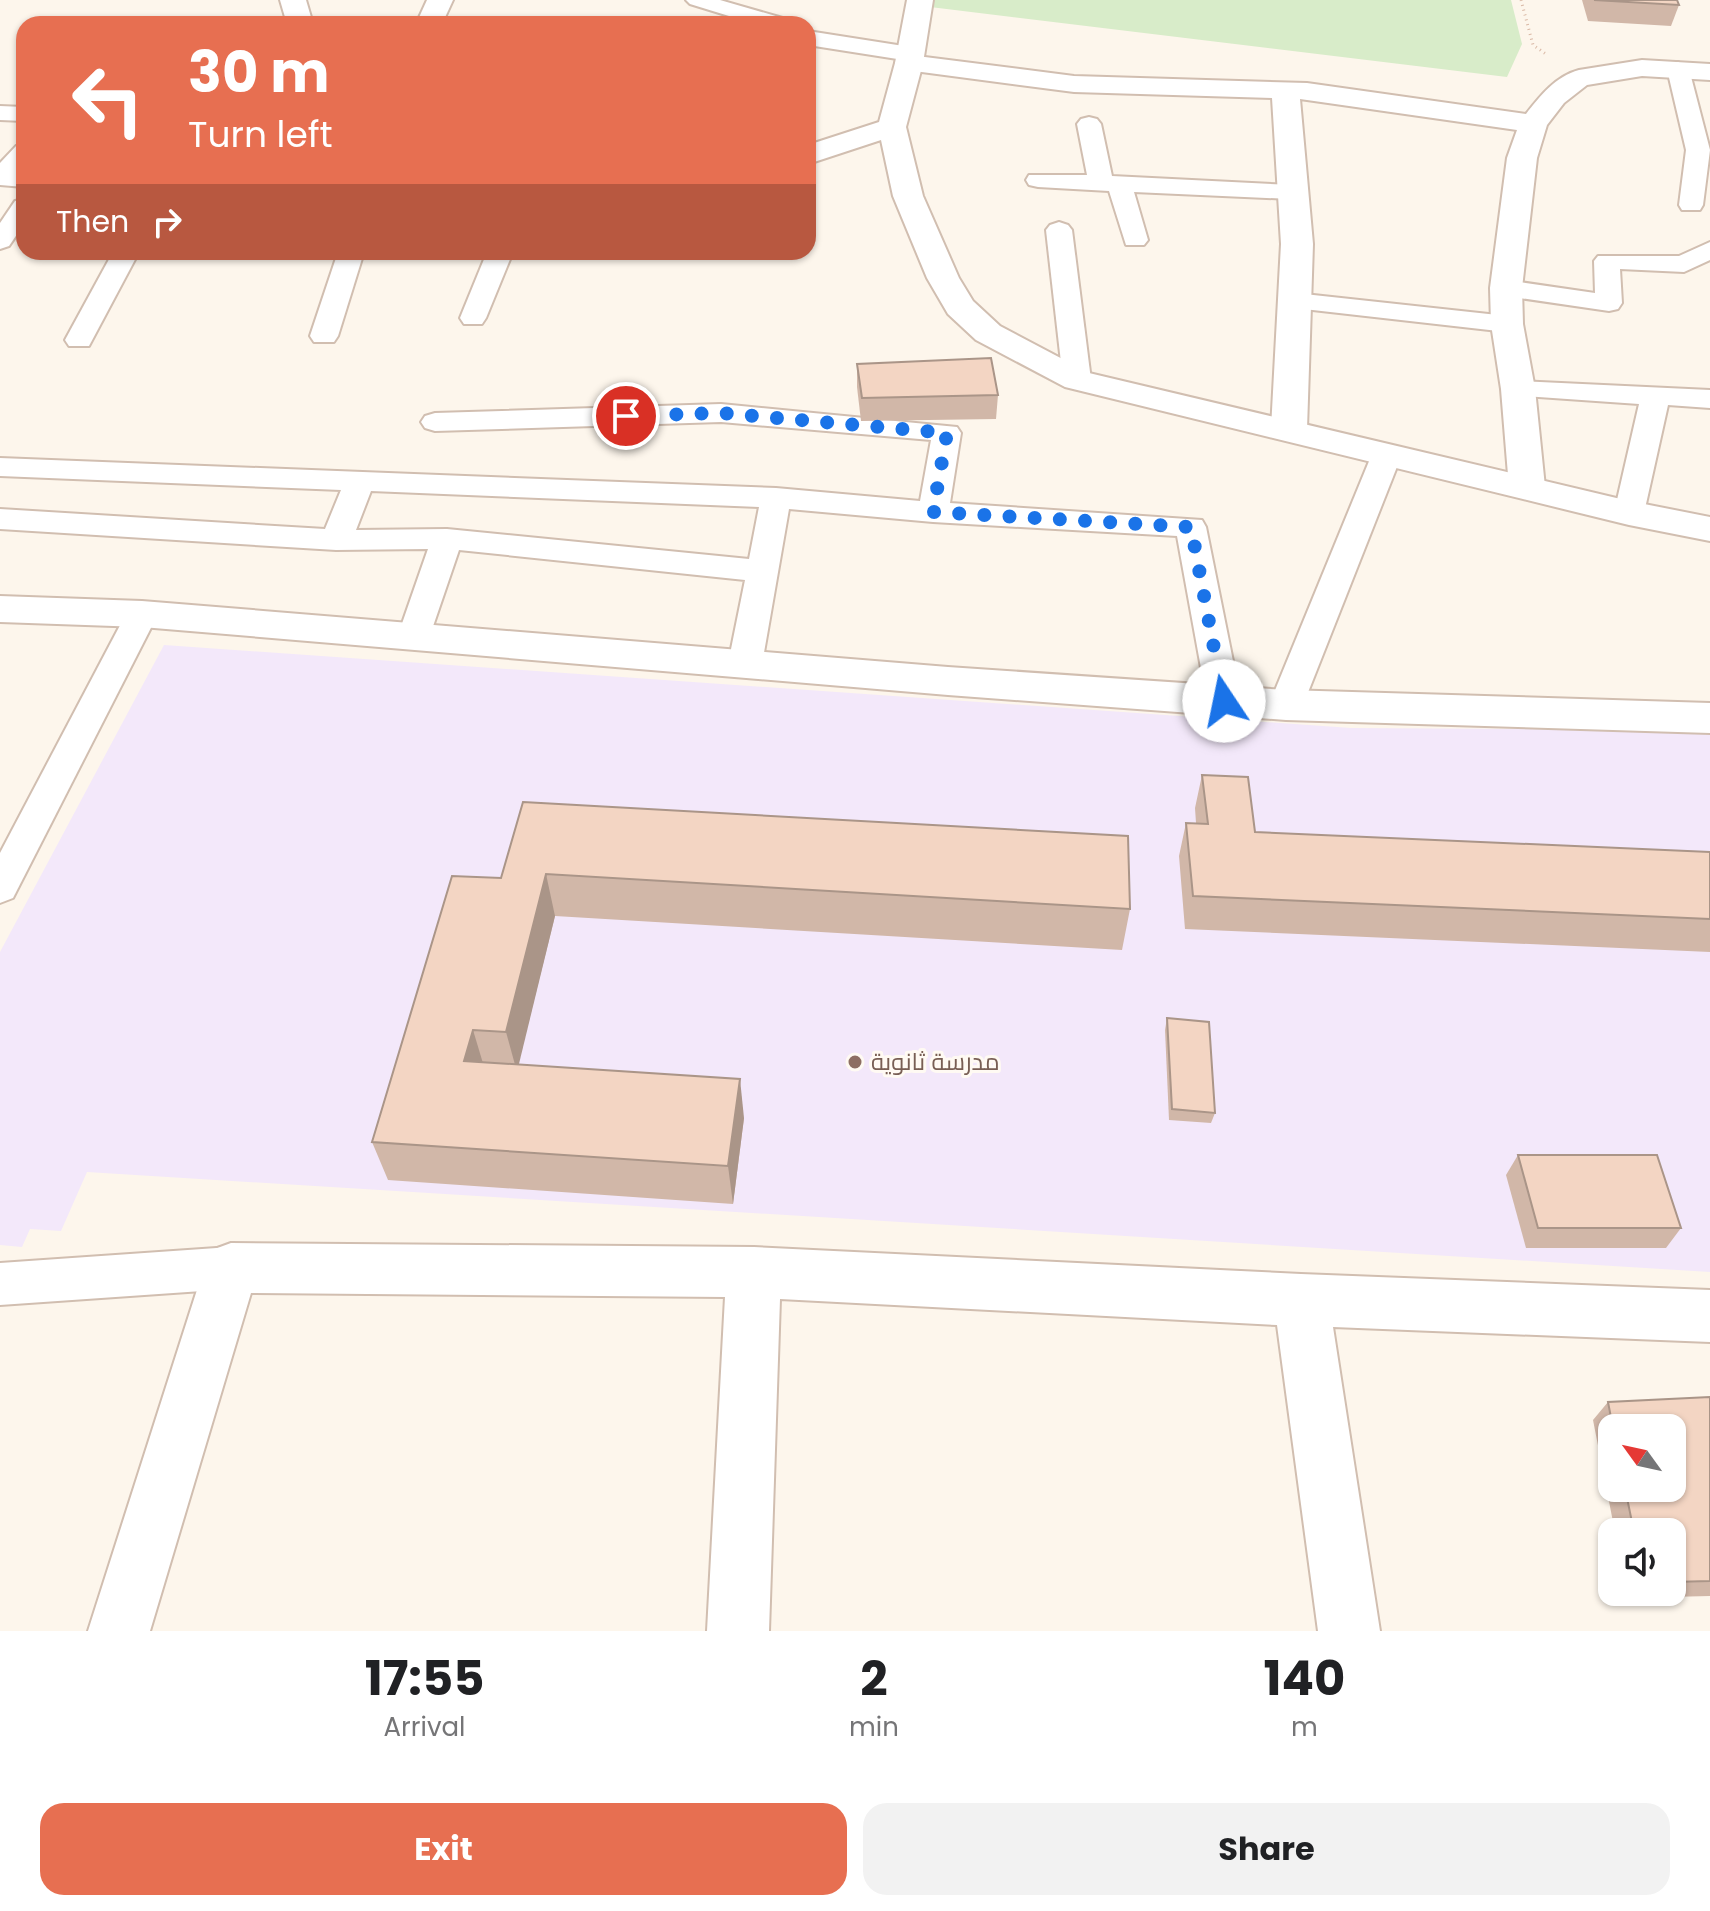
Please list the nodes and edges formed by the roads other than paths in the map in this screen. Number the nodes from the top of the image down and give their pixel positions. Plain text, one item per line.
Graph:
1 (697, 0) edge
2 (920, 0) edge
3 (751, 16) edge
4 (816, 40) edge
5 (910, 59) junction
6 (1678, 69) junction
7 (1710, 72) edge
8 (1285, 89) junction
9 (1089, 124) dead end
10 (1533, 124) junction
11 (892, 127) junction
12 (816, 152) edge
13 (1038, 180) dead end
14 (1110, 182) junction
15 (1291, 192) junction
16 (1691, 205) dead end
17 (16, 218) edge
18 (1059, 230) dead end
19 (1135, 240) dead end
20 (0, 241) edge
21 (1710, 250) edge
22 (122, 260) edge
23 (348, 260) edge
24 (497, 260) edge
25 (1506, 288) junction
26 (1295, 301) junction
27 (473, 318) dead end
28 (1507, 324) junction
29 (324, 336) dead end
30 (79, 340) dead end
31 (1077, 380) junction
32 (1518, 389) junction
33 (1655, 398) junction
34 (1710, 399) edge
35 (435, 422) dead end
36 (1289, 429) junction
37 (1387, 454) junction
38 (0, 467) edge
39 (360, 481) junction
40 (1527, 487) junction
41 (776, 498) junction
42 (933, 512) junction
43 (1629, 513) junction
44 (0, 519) edge
45 (1710, 529) edge
46 (447, 539) junction
47 (336, 540) junction
48 (762, 571) junction
49 (0, 609) edge
50 (142, 614) junction
51 (413, 638) junction
52 (745, 664) junction
53 (1224, 701) junction
54 (1286, 705) junction
55 (1710, 718) edge
56 (0, 888) edge
57 (231, 1268) junction
58 (754, 1272) junction
59 (0, 1284) edge
60 (1301, 1300) junction
61 (1710, 1316) edge
62 (119, 1631) edge
63 (738, 1631) edge
64 (1349, 1631) edge

1 - 3 street
2 - 5 street
4 - 5 street
5 - 8 street
5 - 11 street
6 - 7 street
6 - 10 street
6 - 16 street
8 - 10 street
8 - 15 street
9 - 14 street
10 - 25 street
11 - 12 street
11 - 31 street
13 - 14 street
14 - 15 street
14 - 19 street
15 - 26 street
17 - 20 street
18 - 31 street
21 - 25 street
22 - 30 street
23 - 29 street
24 - 27 street
25 - 28 street
26 - 28 street
26 - 36 street
28 - 32 street
31 - 36 street
32 - 33 street
32 - 40 street
33 - 34 street
33 - 43 street
35 - 42 street
36 - 37 street
37 - 40 street
37 - 54 street
38 - 39 street
39 - 41 street
39 - 47 street
40 - 43 street
41 - 42 street
41 - 48 street
42 - 53 street
43 - 45 street
44 - 47 street
46 - 47 street
46 - 48 street
46 - 51 street
48 - 52 street
49 - 50 street
50 - 51 street
50 - 56 street
51 - 52 street
52 - 53 street
53 - 54 street
54 - 55 street
57 - 58 street
57 - 59 street
57 - 62 street
58 - 60 street
58 - 63 street
60 - 61 street
60 - 64 street

